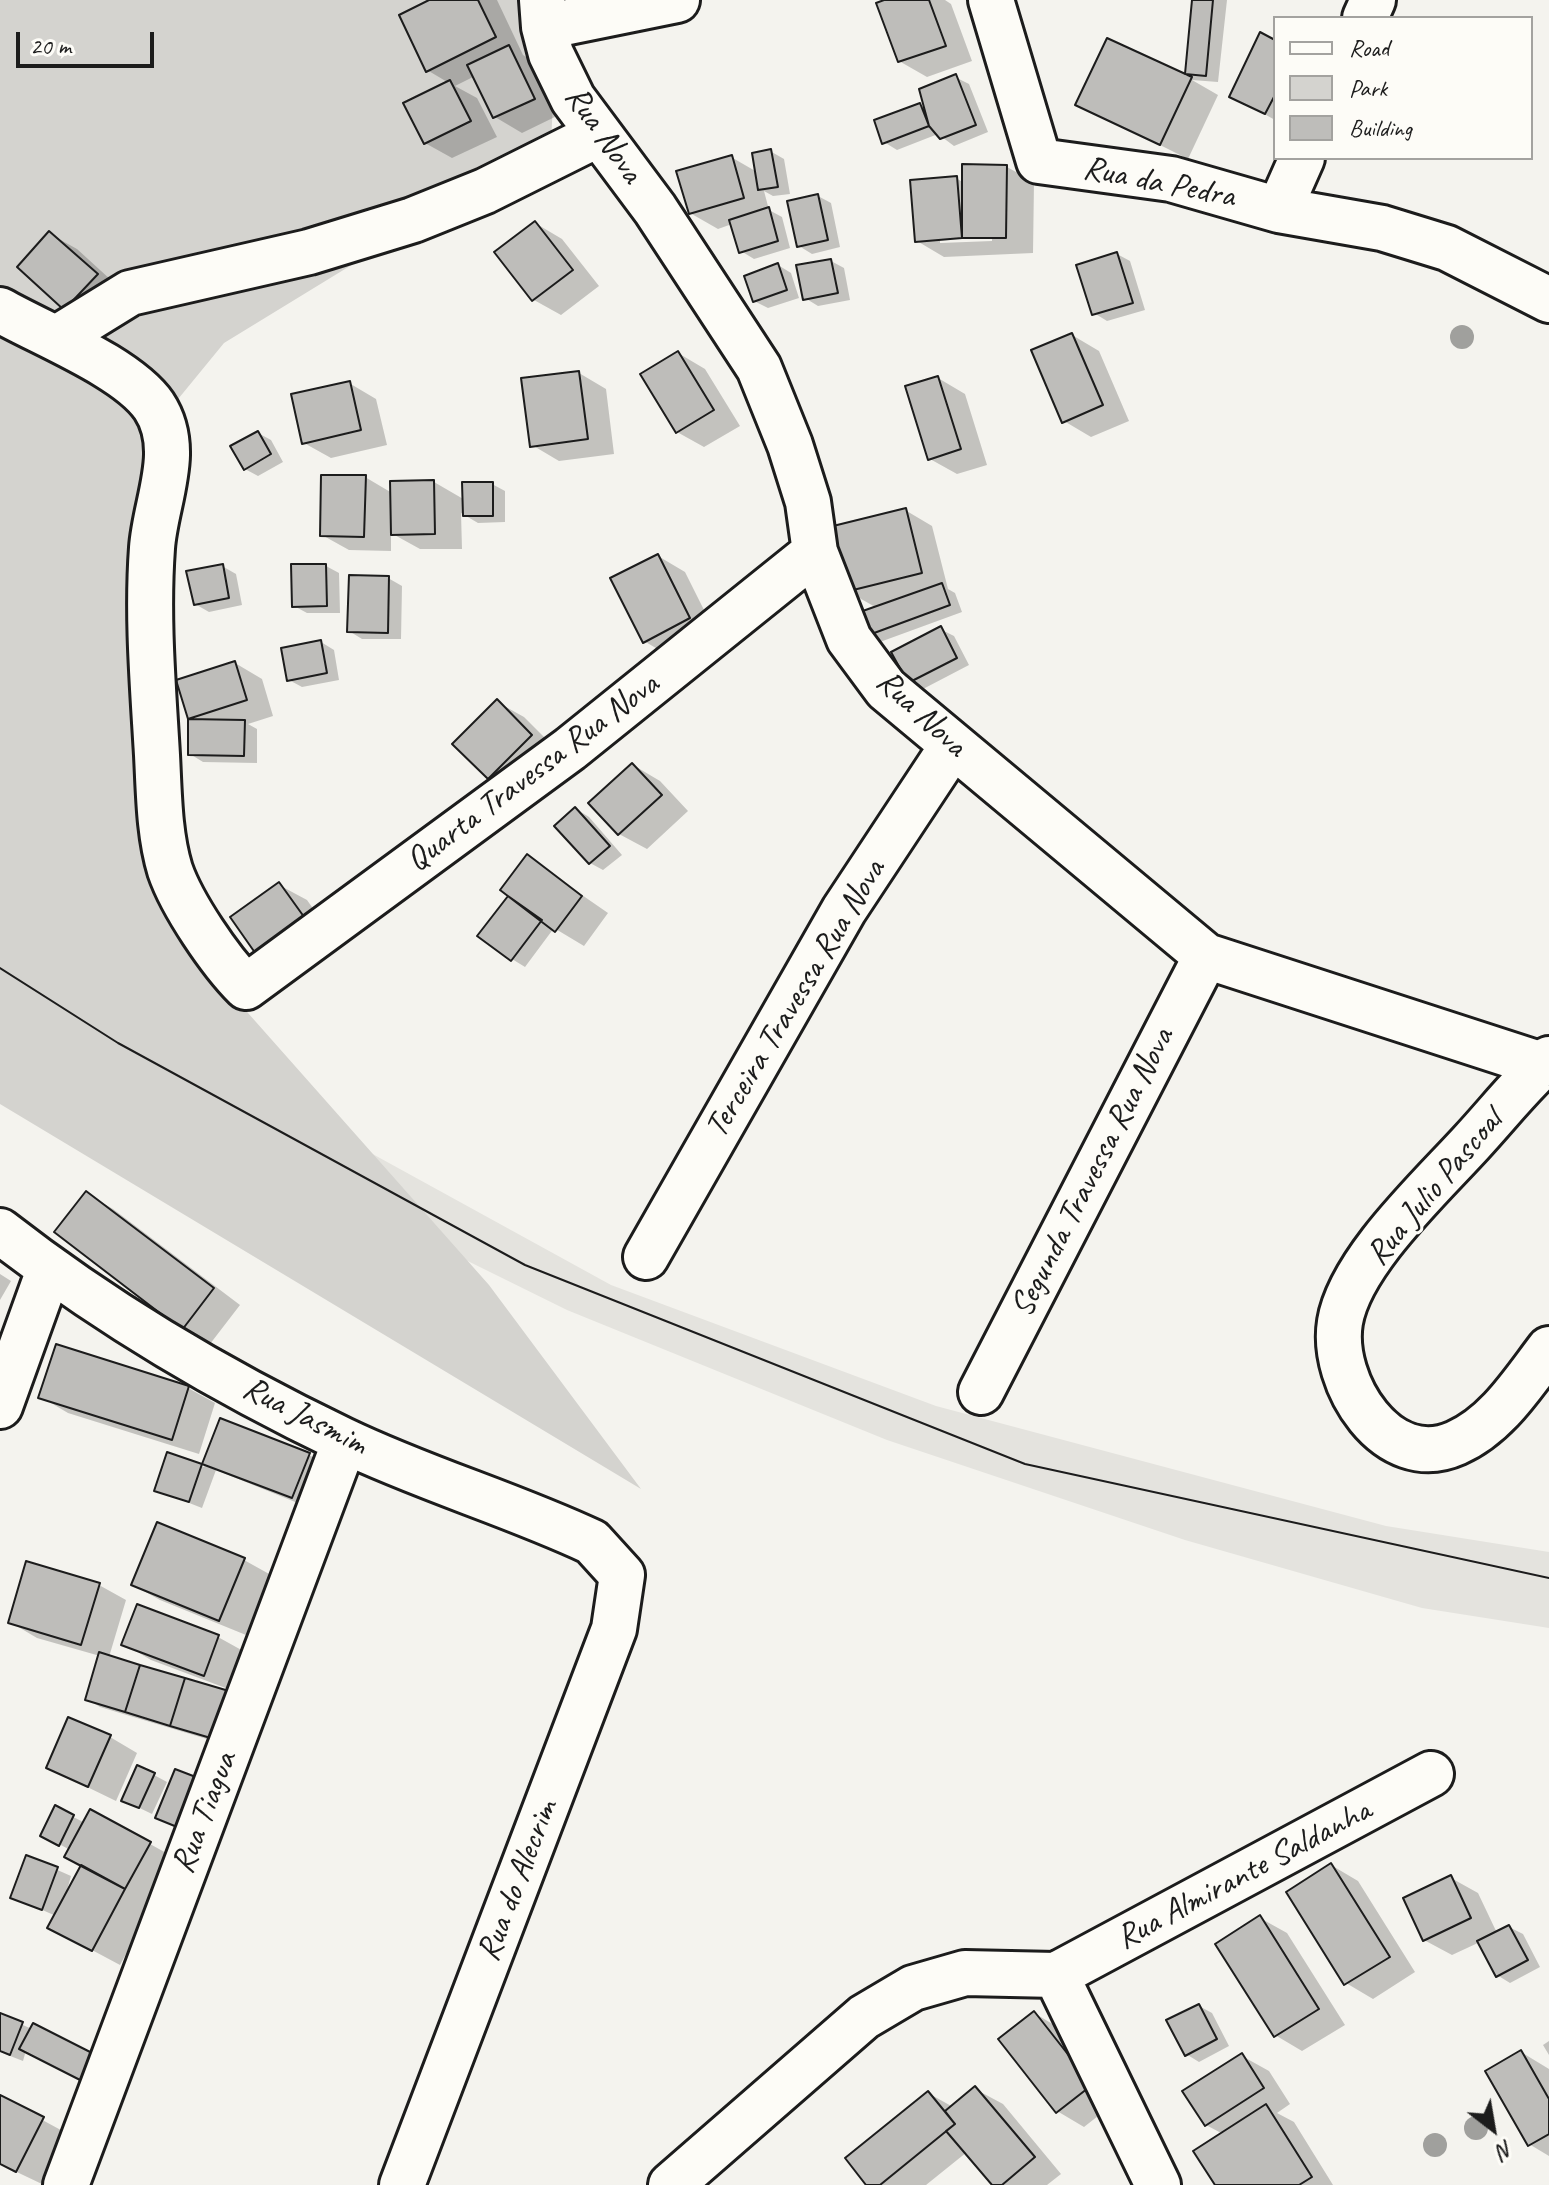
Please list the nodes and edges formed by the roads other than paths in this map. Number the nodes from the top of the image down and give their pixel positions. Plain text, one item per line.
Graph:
1 (677, 0) edge
2 (991, 0) edge
3 (543, 13) edge
4 (597, 135) junction
5 (1301, 160) edge
6 (1279, 210) junction
7 (1549, 300) edge
8 (0, 310) edge
9 (57, 338) junction
10 (815, 552) junction
11 (953, 745) junction
12 (1206, 956) junction
13 (1546, 1062) edge
14 (0, 1231) edge
15 (646, 1257) dead end
16 (49, 1270) junction
17 (1549, 1349) edge
18 (981, 1392) dead end
19 (0, 1406) edge
20 (345, 1441) junction
21 (622, 1575) joint
22 (1431, 1774) dead end
23 (1056, 1975) junction
24 (66, 2185) edge
25 (402, 2185) edge
26 (671, 2185) edge
27 (1158, 2185) edge

1 - 3 street
2 - 6 street, Rua da Pedra
3 - 4 street, Rua Nova
4 - 9 street
4 - 10 street, Rua Nova
5 - 6 street, Rua da Pedra
6 - 7 street, Rua da Pedra
8 - 9 street
9 - 10 street, Quarta Travessa Rua Nova
10 - 11 street, Rua Nova
11 - 12 street, Rua Nova
11 - 15 street, Terceira Travessa Rua Nova
12 - 13 street, Rua Nova
12 - 18 street, Segunda Travessa Rua Nova
13 - 17 street, Rua Julio Pascoal
14 - 16 street, Rua Jasmim
16 - 19 street
16 - 20 street, Rua Jasmim
20 - 21 street, Rua Jasmim
20 - 24 street, Rua Tiagua
21 - 25 street, Rua do Alecrim
22 - 23 street, Rua Almirante Saldanha
23 - 26 street
23 - 27 street

